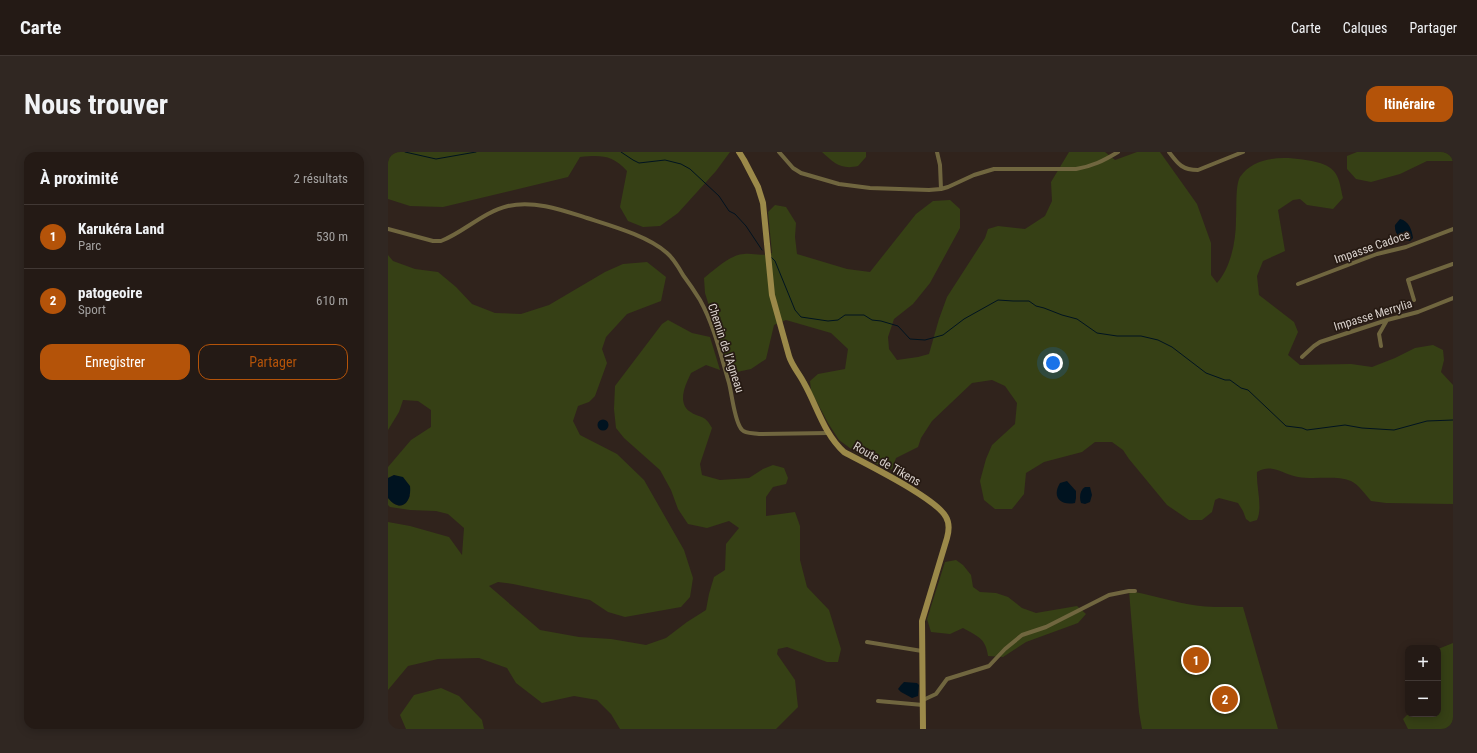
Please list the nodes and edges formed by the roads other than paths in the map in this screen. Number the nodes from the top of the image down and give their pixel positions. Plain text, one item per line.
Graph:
1 (738, 152) edge
2 (779, 152) edge
3 (937, 152) edge
4 (1118, 152) edge
5 (1169, 152) edge
6 (1243, 152) edge
7 (941, 189) junction
8 (388, 229) edge
9 (1453, 229) edge
10 (1453, 264) edge
11 (1298, 284) dead end
12 (1453, 298) edge
13 (1414, 300) dead end
14 (1387, 320) junction
15 (1381, 346) dead end
16 (1302, 357) dead end
17 (828, 433) junction
18 (1135, 592) dead end
19 (867, 642) dead end
20 (922, 651) junction
21 (878, 701) dead end
22 (923, 702) junction
23 (923, 729) edge

1 - 17 street, Route de Tikens
2 - 7 street
3 - 7 street
4 - 7 street
5 - 6 street
8 - 17 street, Chemin de l’Agneau
9 - 11 street, Impasse Cadoce
10 - 13 street
12 - 14 street, Impasse Merrylia
14 - 15 street
14 - 16 street, Impasse Merrylia
17 - 20 street, Route de Tikens
18 - 22 street
19 - 20 street
20 - 22 street, Route de Tikens
21 - 22 street
22 - 23 street, Route de Tikens

